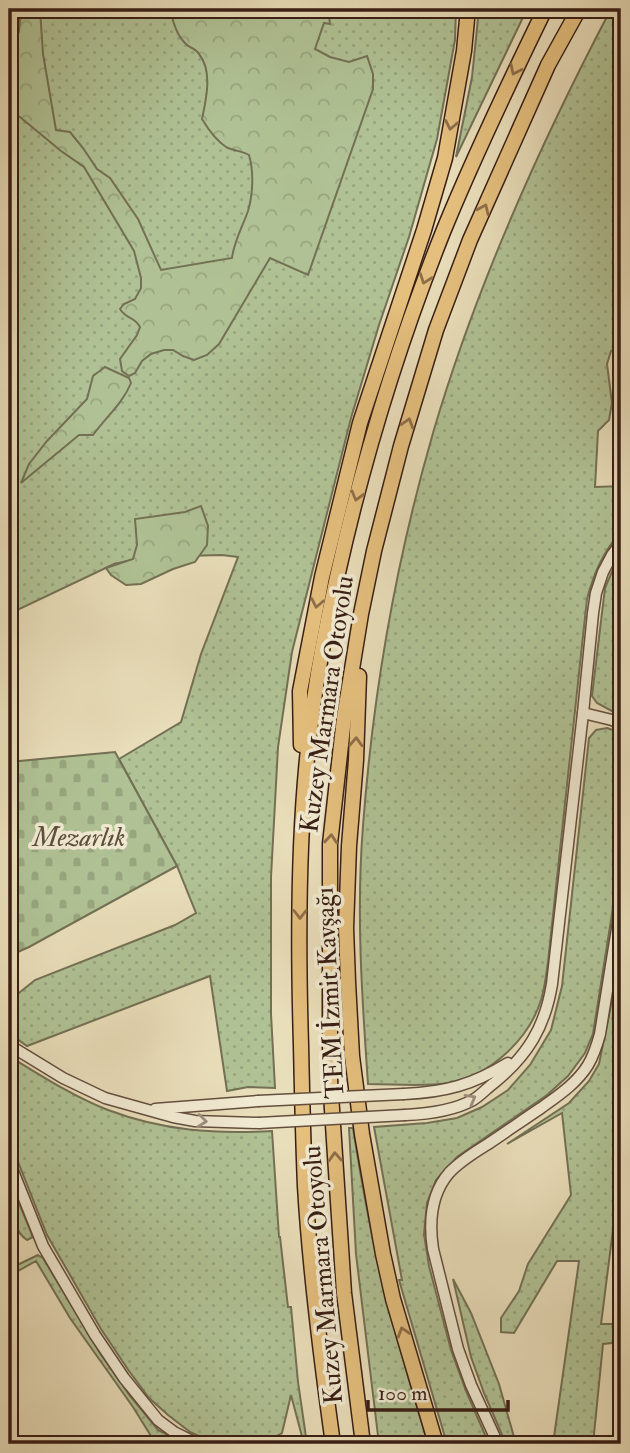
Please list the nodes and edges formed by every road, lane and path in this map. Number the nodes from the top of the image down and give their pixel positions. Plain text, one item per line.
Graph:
1 (468, 9) edge
2 (545, 9) edge
3 (579, 9) edge
4 (585, 9) edge
5 (548, 65) junction
6 (621, 543) edge
7 (361, 614) junction
8 (583, 713) junction
9 (621, 724) edge
10 (303, 810) junction
11 (621, 904) edge
12 (9, 1045) edge
13 (523, 1054) junction
14 (146, 1110) junction
15 (9, 1161) edge
16 (198, 1444) edge
17 (332, 1444) edge
18 (363, 1444) edge
19 (436, 1444) edge
20 (498, 1444) edge

1 -> 10 highway
2 -> 10 highway, Kuzey Marmara Otoyolu
3 - 5 highway, Kuzey Marmara Otoyolu
4 - 5 highway
7 -> 5 highway, Kuzey Marmara Otoyolu
6 - 8 street
18 -> 7 highway, Kuzey Marmara Otoyolu
19 -> 7 highway, TEM İzmit Kavşağı
8 - 9 street
8 - 13 street
10 -> 17 highway, Kuzey Marmara Otoyolu
11 - 20 street
12 - 14 street
13 - 14 street, bridge
14 -> 13 street, bridge
15 - 16 street

